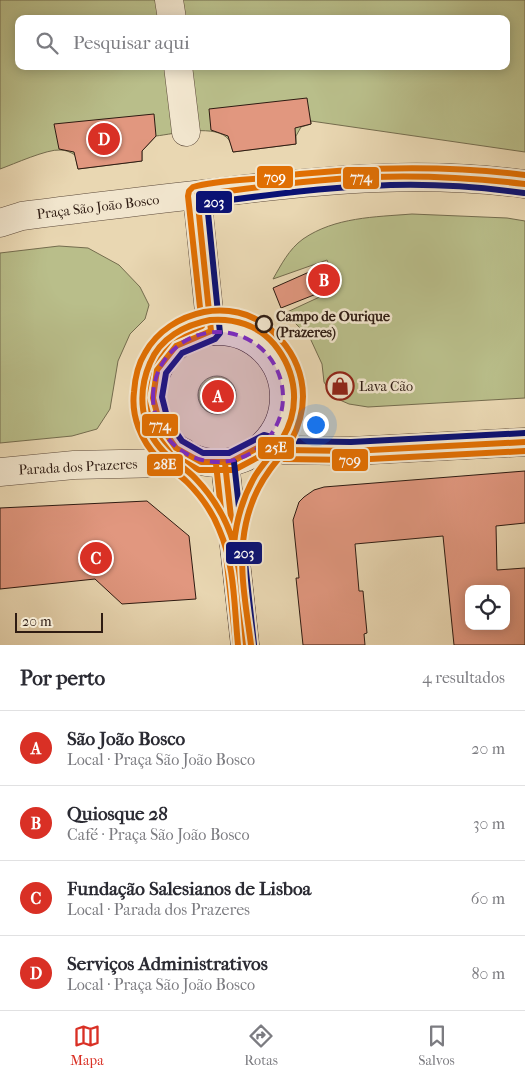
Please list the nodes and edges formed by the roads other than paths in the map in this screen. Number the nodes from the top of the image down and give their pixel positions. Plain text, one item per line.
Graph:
1 (169, 0) edge
2 (171, 15) edge
3 (178, 70) edge
4 (186, 132) dead end
5 (525, 184) edge
6 (197, 195) junction
7 (0, 223) edge
8 (211, 331) junction
9 (525, 442) edge
10 (265, 444) junction
11 (183, 452) junction
12 (225, 463) junction
13 (0, 472) edge
14 (245, 645) edge

1 - 2 street
3 - 4 street
5 - 6 street, Praça São João Bosco
6 - 7 street, Praça São João Bosco
6 - 8 street
8 - 10 street
8 - 11 street
9 - 10 street
10 - 12 street
11 - 12 street
11 - 13 street, Parada dos Prazeres
12 - 14 street

